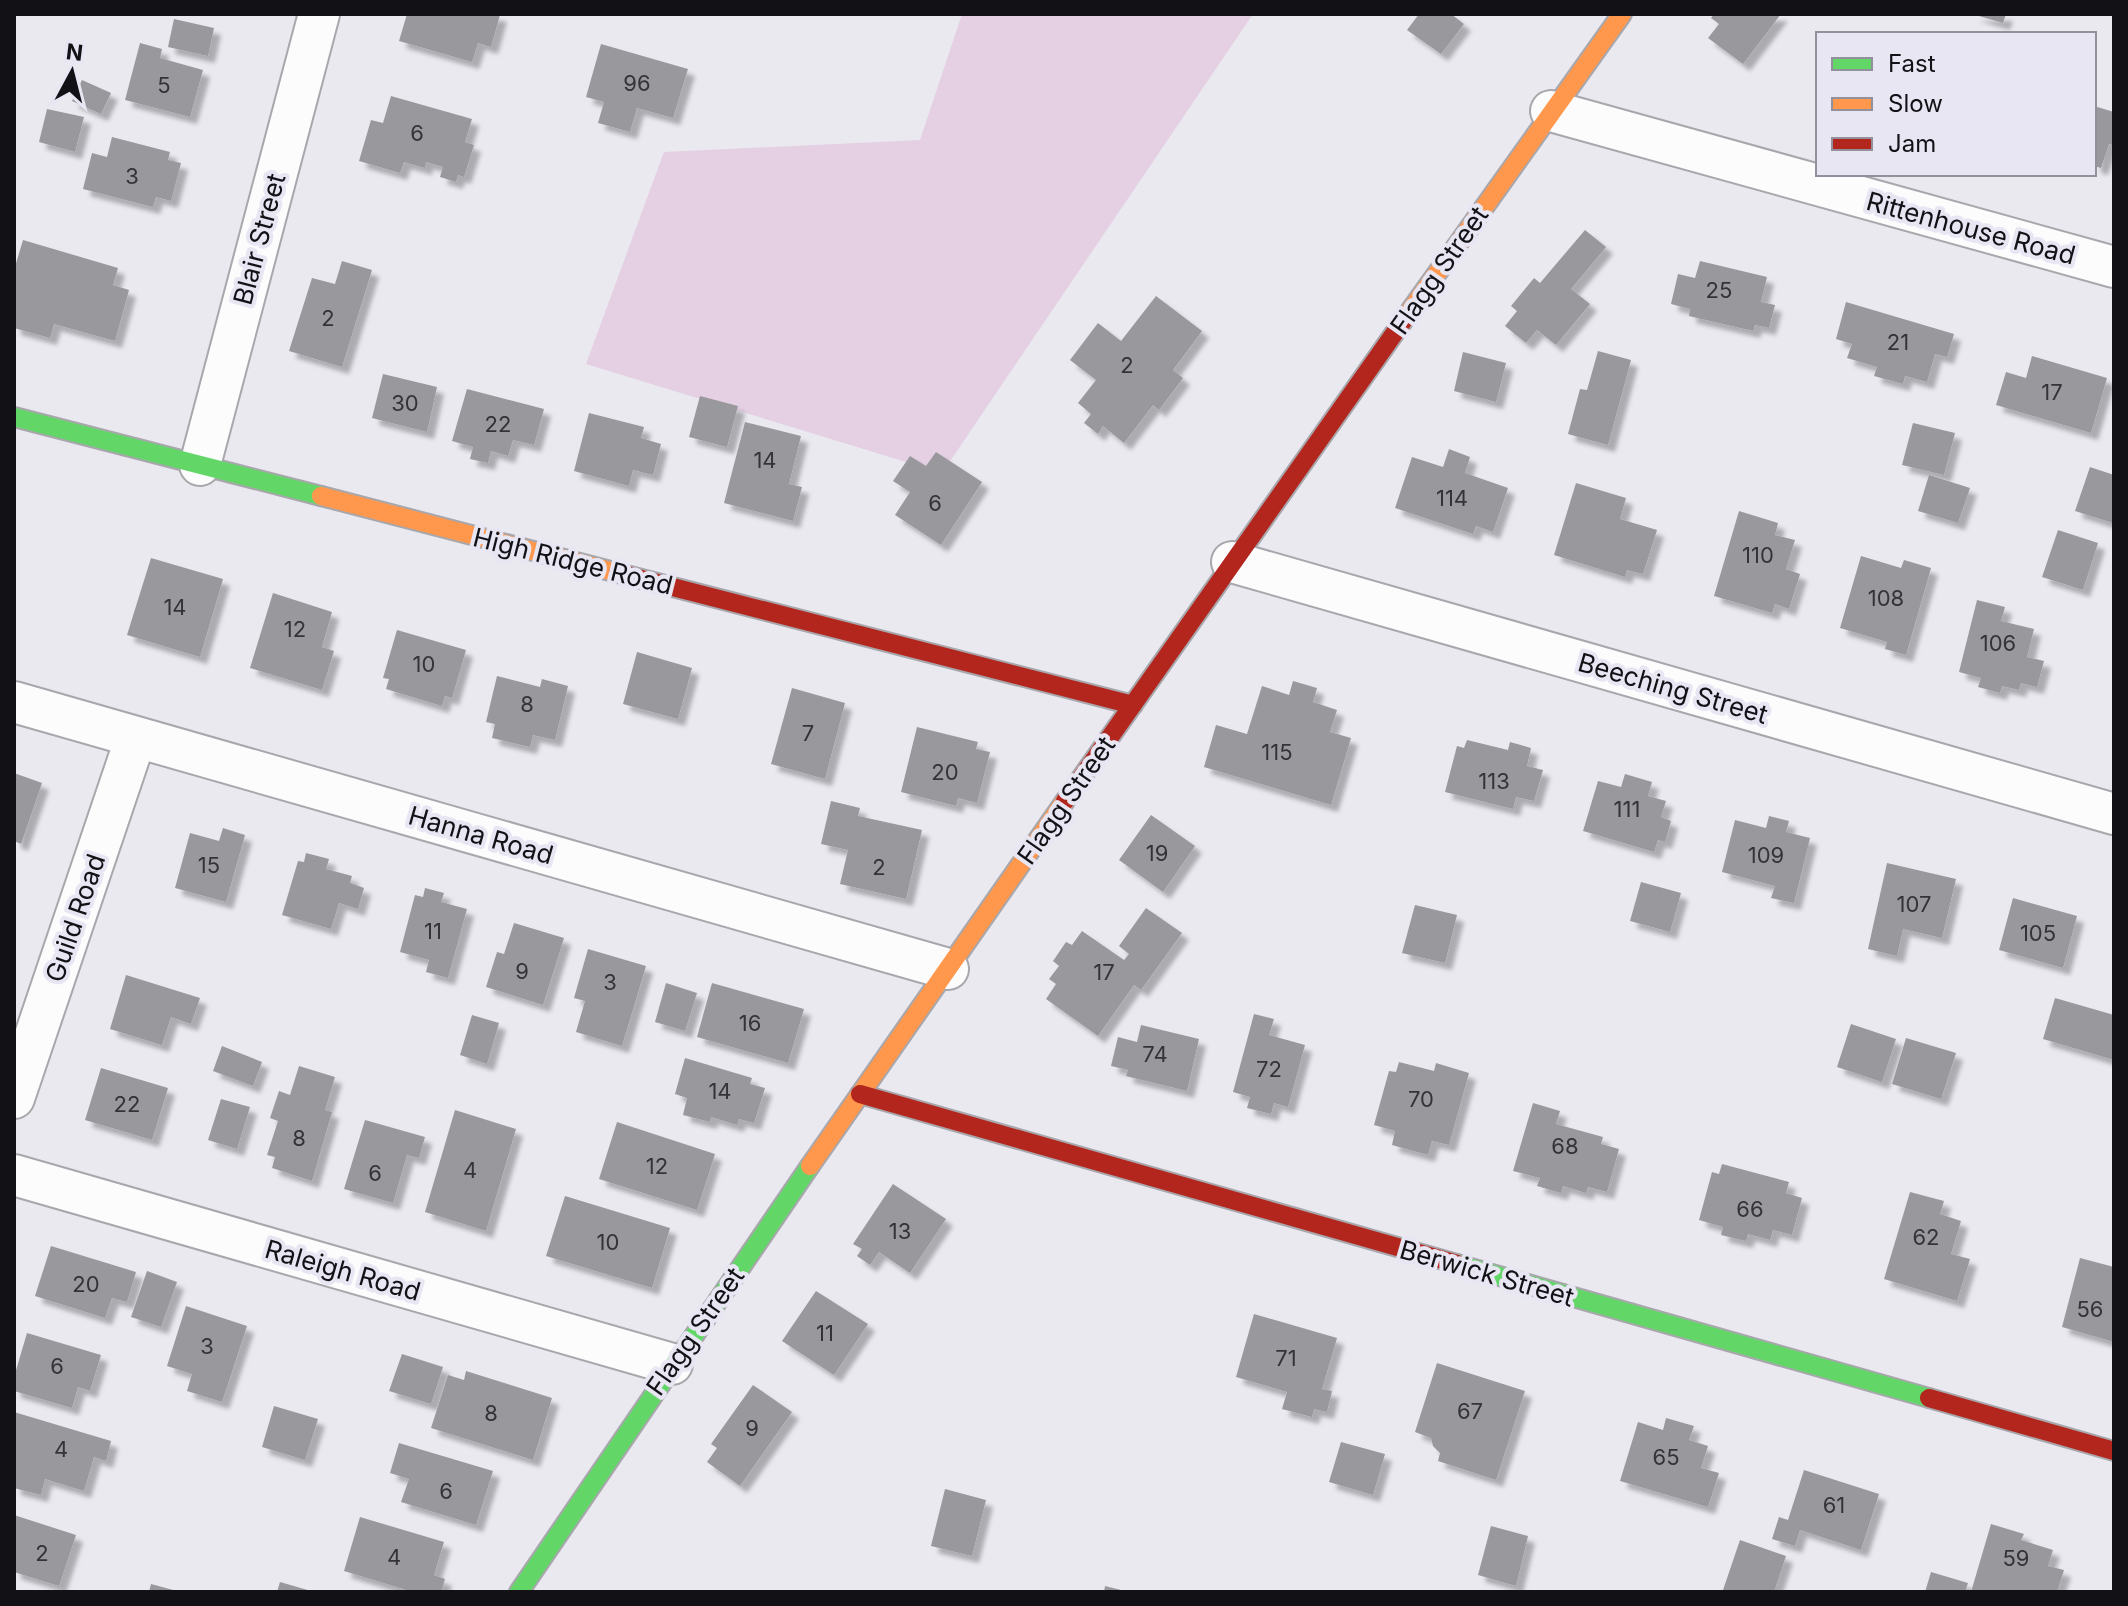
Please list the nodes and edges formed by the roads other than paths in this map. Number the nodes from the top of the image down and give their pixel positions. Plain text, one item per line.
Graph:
1 (319, 14) edge
2 (1622, 14) edge
3 (1551, 111) junction
4 (2114, 267) edge
5 (14, 417) edge
6 (200, 465) junction
7 (1232, 562) junction
8 (14, 702) edge
9 (1133, 705) junction
10 (136, 737) junction
11 (2114, 814) edge
12 (948, 969) junction
13 (860, 1094) junction
14 (14, 1098) edge
15 (14, 1175) edge
16 (672, 1364) junction
17 (2114, 1451) edge
18 (519, 1592) edge

1 - 6 street, Blair Street
2 - 3 street, Flagg Street
3 - 4 street, Rittenhouse Road
3 - 7 street, Flagg Street
5 - 6 street, High Ridge Road
6 - 9 street, High Ridge Road
7 - 9 street, Flagg Street
7 - 11 street, Beeching Street
8 - 10 street, Hanna Road
9 - 12 street, Flagg Street
10 - 12 street, Hanna Road
10 - 14 street, Guild Road
12 - 13 street, Flagg Street
13 - 16 street, Flagg Street
13 - 17 street, Berwick Street
15 - 16 street, Raleigh Road
16 - 18 street, Flagg Street

